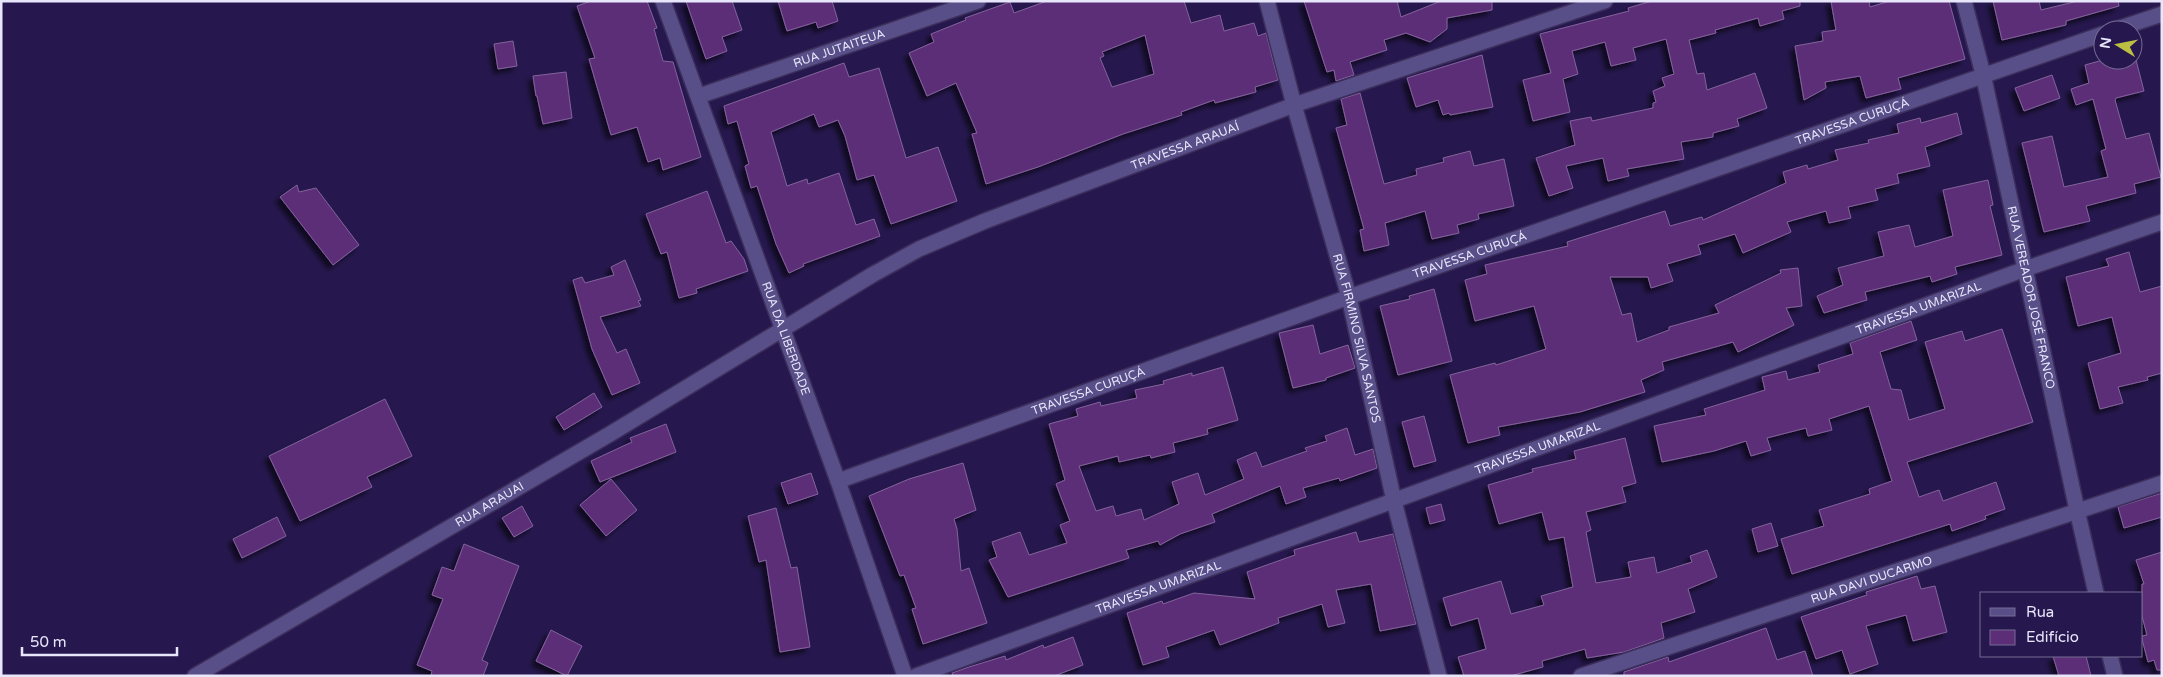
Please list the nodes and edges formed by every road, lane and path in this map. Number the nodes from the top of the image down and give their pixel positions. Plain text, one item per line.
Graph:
1 (663, 1) edge
2 (978, 1) edge
3 (1267, 1) edge
4 (1605, 1) edge
5 (1964, 1) edge
6 (2162, 14) edge
7 (2143, 20) edge
8 (2093, 37) edge
9 (1983, 74) junction
10 (699, 96) junction
11 (1294, 105) junction
12 (2162, 222) edge
13 (2025, 270) junction
14 (1349, 297) junction
15 (783, 329) junction
16 (838, 481) junction
17 (2162, 483) edge
18 (1394, 501) junction
19 (2077, 510) junction
20 (2096, 592) edge
21 (2110, 657) edge
22 (195, 676) edge
23 (905, 676) edge
24 (916, 676) edge
25 (1439, 676) edge
26 (1582, 676) edge
27 (2115, 676) edge

1 - 10 street, RUA DA LIBERDADE
2 - 10 street, RUA JUTAITEUA
3 - 11 street, RUA FIRMINO SILVA SANTOS
4 - 11 street, TRAVESSA ARAUAÍ
5 - 9 street, RUA VEREADOR JOSÉ FRANCO
6 - 7 street
8 - 9 street, TRAVESSA CURUÇÁ
9 - 13 street, RUA VEREADOR JOSÉ FRANCO
9 - 14 street, TRAVESSA CURUÇÁ
10 - 15 street, RUA DA LIBERDADE
11 - 14 street, RUA FIRMINO SILVA SANTOS
11 - 15 street, TRAVESSA ARAUAÍ
12 - 13 street, TRAVESSA UMARIZAL
13 - 18 street, TRAVESSA UMARIZAL
13 - 19 street, RUA VEREADOR JOSÉ FRANCO
14 - 16 street, TRAVESSA CURUÇÁ
14 - 18 street, RUA FIRMINO SILVA SANTOS
15 - 16 street, RUA DA LIBERDADE
15 - 22 street, RUA ARAUAI
16 - 23 street, RUA DA LIBERDADE
17 - 19 street, RUA DAVI DUCARMO
18 - 24 street, TRAVESSA UMARIZAL
18 - 25 street, RUA FIRMINO SILVA SANTOS
19 - 20 street, RUA VEREADOR JOSÉ FRANCO
19 - 26 street, RUA DAVI DUCARMO
21 - 27 street

